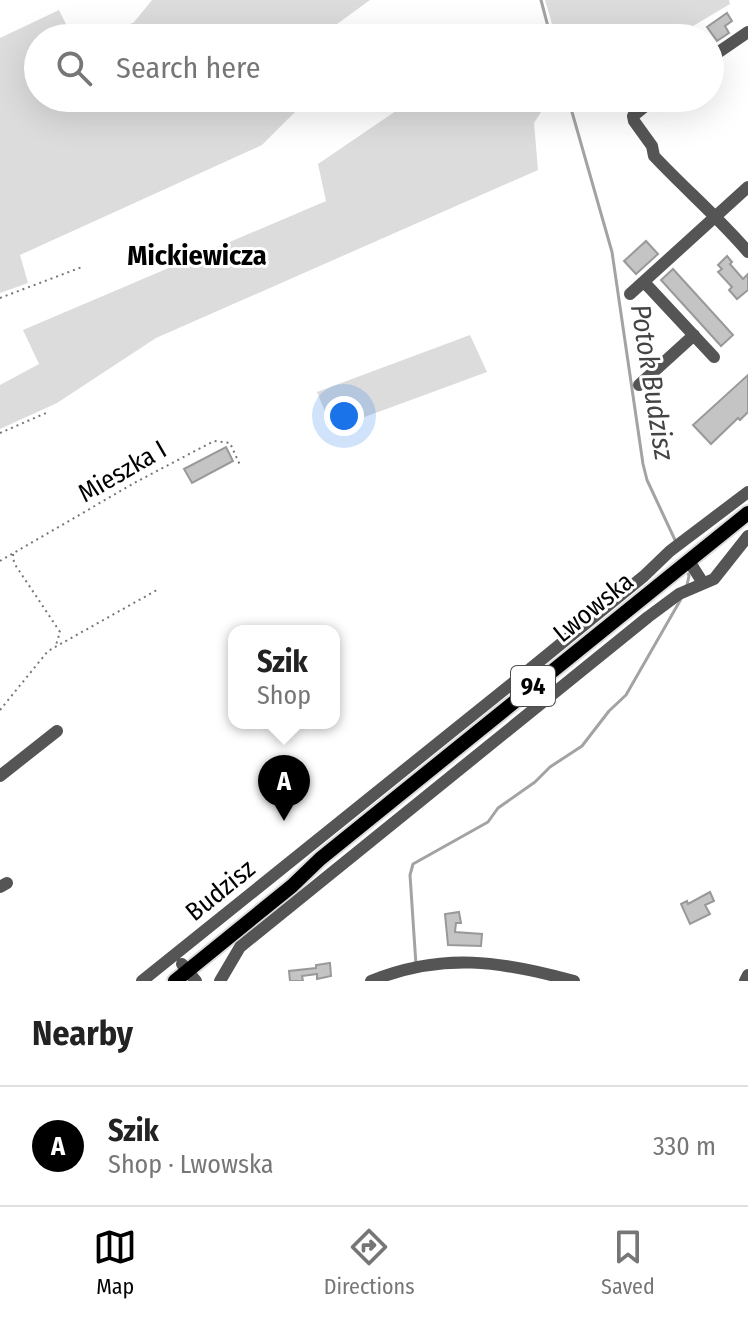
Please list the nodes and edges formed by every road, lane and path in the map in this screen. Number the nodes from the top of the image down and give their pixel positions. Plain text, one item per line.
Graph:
1 (748, 32) edge
2 (724, 48) edge
3 (638, 112) edge
4 (748, 187) edge
5 (717, 216) junction
6 (748, 252) edge
7 (82, 267) dead end
8 (644, 282) junction
9 (630, 294) dead end
10 (0, 298) edge
11 (694, 335) junction
12 (714, 357) dead end
13 (639, 385) dead end
14 (46, 413) dead end
15 (0, 433) edge
16 (240, 465) dead end
17 (748, 492) edge
18 (748, 513) edge
19 (703, 528) junction
20 (748, 536) edge
21 (714, 541) junction
22 (13, 554) junction
23 (0, 561) edge
24 (689, 561) junction
25 (698, 586) junction
26 (157, 590) dead end
27 (56, 646) junction
28 (0, 710) edge
29 (57, 731) dead end
30 (0, 776) edge
31 (325, 834) junction
32 (335, 847) junction
33 (189, 972) edge
34 (748, 975) edge
35 (142, 981) edge
36 (162, 981) edge
37 (175, 981) edge
38 (220, 981) edge
39 (371, 981) edge
40 (574, 981) edge
41 (745, 981) edge

1 - 2 street
3 - 5 street
4 - 5 street
5 - 6 street
5 - 8 street
7 - 10 path
8 - 9 street
8 - 11 street
11 - 12 street
11 - 13 street
14 - 15 path
16 - 22 path, Mieszka I
17 - 19 street, Budzisz
18 - 21 main road, Lwowska / 94
19 - 21 street
19 - 31 street, Budzisz
20 - 25 street
21 - 24 main road, Lwowska / 94
22 - 23 path
22 - 27 path
24 - 25 street
24 - 32 main road, Lwowska / 94
25 - 38 street
26 - 27 path
27 - 28 path
29 - 30 street
31 - 32 street
31 - 35 street, Budzisz
32 - 33 main road, Lwowska / 94
33 - 36 main road, Lwowska / 94
33 - 37 main road, Lwowska / 94
34 - 41 street
39 - 40 street

